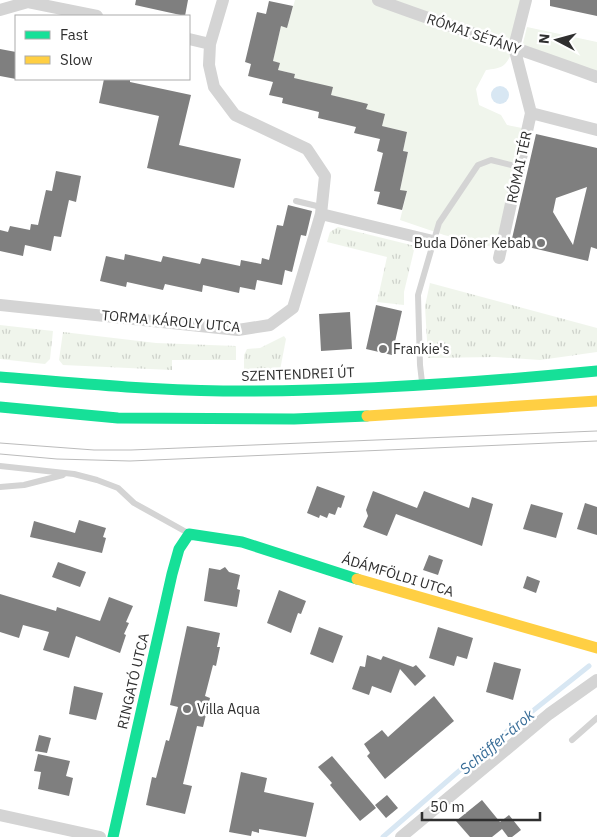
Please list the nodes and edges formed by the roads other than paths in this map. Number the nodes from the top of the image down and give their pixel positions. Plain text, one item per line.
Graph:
1 (223, 0) edge
2 (378, 0) edge
3 (526, 0) edge
4 (0, 10) edge
5 (92, 15) edge
6 (190, 39) edge
7 (210, 44) junction
8 (514, 47) junction
9 (597, 77) edge
10 (531, 114) junction
11 (597, 130) edge
12 (519, 167) junction
13 (296, 201) dead end
14 (321, 210) junction
15 (433, 241) junction
16 (499, 258) dead end
17 (0, 305) edge
18 (597, 370) edge
19 (0, 377) edge
20 (423, 384) junction
21 (597, 401) edge
22 (0, 407) edge
23 (0, 466) edge
24 (66, 474) junction
25 (0, 487) edge
26 (189, 534) junction
27 (597, 648) edge
28 (597, 680) edge
29 (597, 718) edge
30 (572, 740) dead end
31 (0, 815) edge
32 (100, 837) edge
33 (113, 837) edge
34 (401, 837) edge

1 - 7 street, TORMA KÁROLY UTCA
2 - 8 street, RÓMAI SÉTÁNY
3 - 8 street
4 - 5 street
6 - 7 street
7 - 14 street, TORMA KÁROLY UTCA
8 - 9 street, RÓMAI SÉTÁNY
8 - 10 street
10 - 11 street, RÓMAI TÉR
10 - 12 street, RÓMAI TÉR
12 - 15 lane
12 - 16 street, RÓMAI TÉR
13 - 14 lane
14 - 15 street
14 - 17 street, TORMA KÁROLY UTCA
15 - 20 lane
18 - 20 main road, SZENTENDREI ÚT
19 - 20 main road, SZENTENDREI ÚT
21 - 22 main road
23 - 24 lane
24 - 25 lane
24 - 26 lane
26 - 27 main road, ÁDÁMFÖLDI UTCA
26 - 33 main road, RINGATÓ UTCA
28 - 34 street
29 - 30 lane
31 - 32 street

